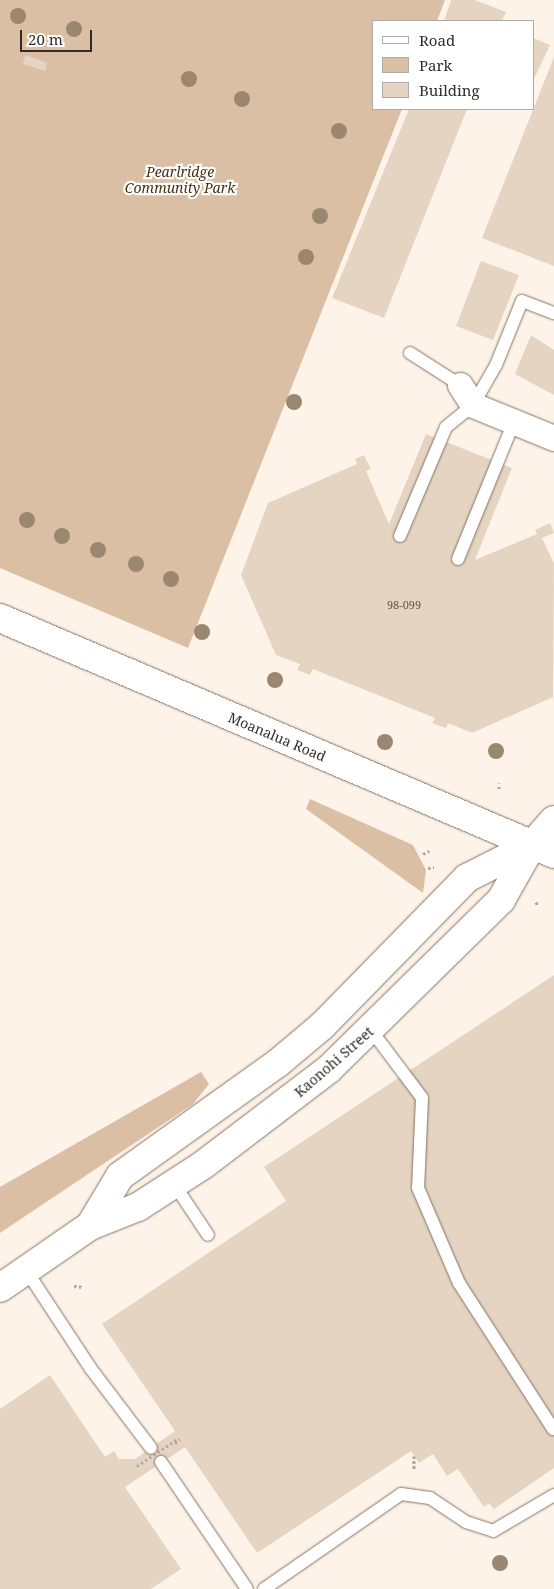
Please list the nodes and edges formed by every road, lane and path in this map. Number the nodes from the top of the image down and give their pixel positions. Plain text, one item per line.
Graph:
1 (554, 313) edge
2 (410, 354) dead end
3 (466, 395) junction
4 (514, 422) junction
5 (554, 438) edge
6 (400, 536) dead end
7 (458, 560) dead end
8 (0, 618) edge
9 (499, 783) dead end
10 (498, 789) dead end
11 (554, 820) edge
12 (543, 850) edge
13 (429, 851) dead end
14 (423, 854) dead end
15 (434, 867) dead end
16 (428, 868) dead end
17 (371, 1030) junction
18 (174, 1184) junction
19 (90, 1226) junction
20 (208, 1235) dead end
21 (26, 1270) junction
22 (74, 1286) dead end
23 (82, 1287) dead end
24 (0, 1288) edge
25 (553, 1429) edge
26 (175, 1443) dead end
27 (151, 1448) dead end
28 (414, 1456) dead end
29 (161, 1462) dead end
30 (137, 1466) dead end
31 (414, 1469) dead end
32 (554, 1495) edge
33 (247, 1589) edge
34 (264, 1589) edge

1 - 3 lane
2 - 3 lane
3 - 4 street
3 - 6 lane
4 - 5 street
4 - 7 lane
8 - 12 street, Moanalua Road
9 - 10 path
11 - 12 street, Kaonohi Street
12 - 17 street, Kaonohi Street
12 - 19 street, Kaonohi Street
13 - 14 path
15 - 16 path
17 - 18 street, Kaonohi Street
17 - 25 lane
18 - 19 street, Kaonohi Street
18 - 20 lane
19 - 21 street, Kaonohi Street
21 - 24 street, Kaonohi Street
21 - 27 lane
22 - 23 path
26 - 30 path, bridge
28 - 31 path
29 - 33 lane
32 - 34 lane

